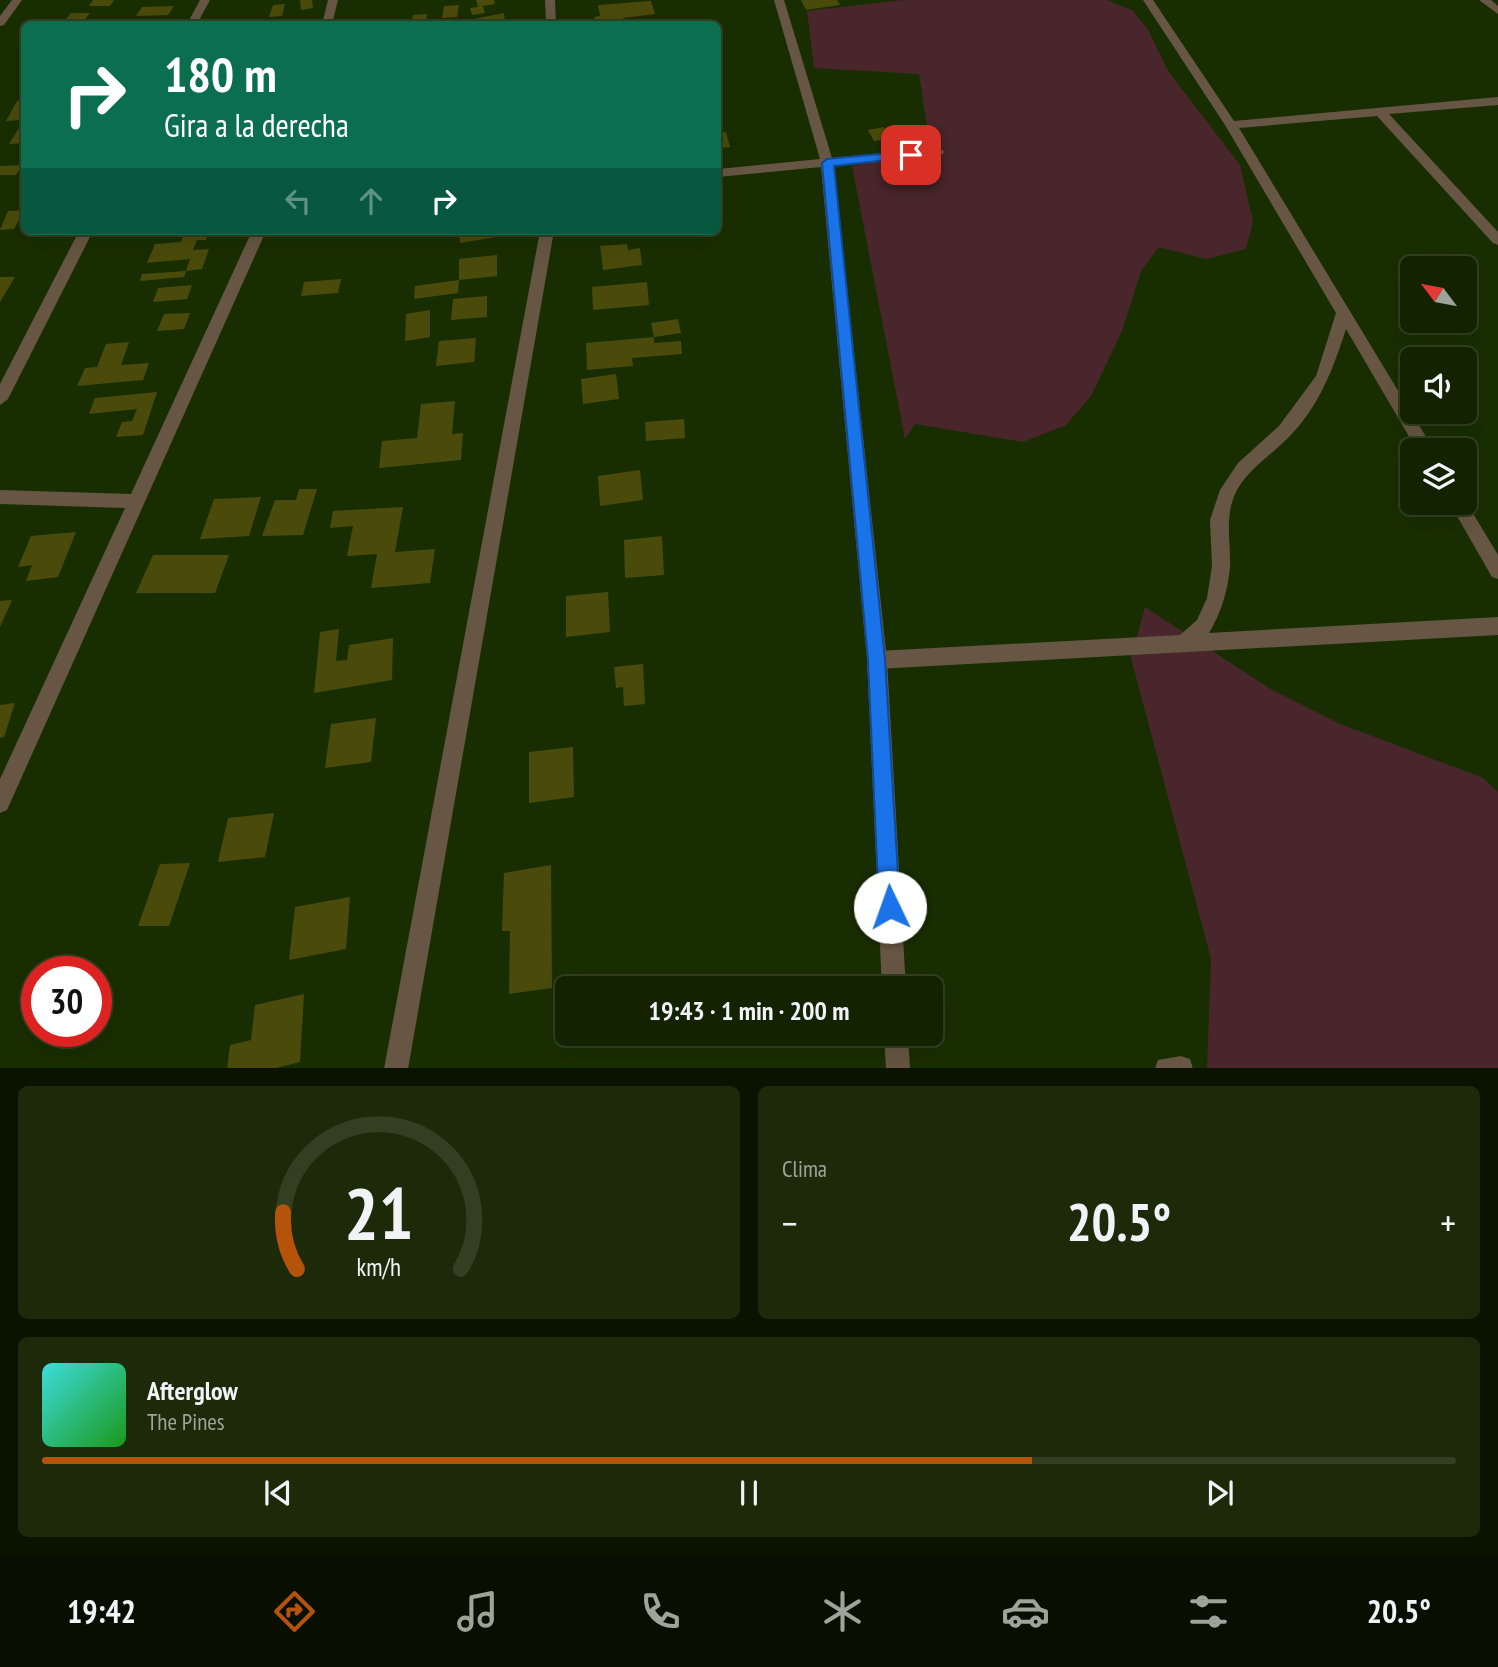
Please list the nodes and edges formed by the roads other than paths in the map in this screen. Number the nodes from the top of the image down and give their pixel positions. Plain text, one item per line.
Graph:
1 (17, 0) edge
2 (205, 0) edge
3 (333, 0) edge
4 (550, 0) edge
5 (779, 0) edge
6 (1148, 0) edge
7 (1484, 0) edge
8 (1498, 11) edge
9 (194, 21) edge
10 (328, 21) edge
11 (551, 21) edge
12 (0, 23) edge
13 (1498, 101) edge
14 (1380, 112) junction
15 (1231, 125) junction
16 (939, 152) dead end
17 (827, 163) junction
18 (721, 173) edge
19 (84, 235) edge
20 (256, 235) edge
21 (546, 235) edge
22 (1498, 240) edge
23 (1344, 312) junction
24 (0, 398) edge
25 (1419, 438) edge
26 (0, 497) edge
27 (135, 502) junction
28 (1465, 515) edge
29 (1498, 571) edge
30 (1498, 626) edge
31 (1183, 644) junction
32 (877, 660) junction
33 (0, 803) edge
34 (893, 976) edge
35 (897, 1046) edge
36 (396, 1068) edge
37 (898, 1068) edge

1 - 12 street
2 - 9 street
3 - 10 street
4 - 11 street
5 - 17 street
6 - 15 street
7 - 8 street
13 - 14 street
14 - 15 street
14 - 22 street
15 - 23 street
16 - 17 street
17 - 18 street
17 - 32 street
19 - 24 street
20 - 27 street
21 - 36 street
23 - 25 street
23 - 31 street
26 - 27 street
27 - 33 street
28 - 29 street
30 - 31 street
31 - 32 street
32 - 34 street
35 - 37 street

